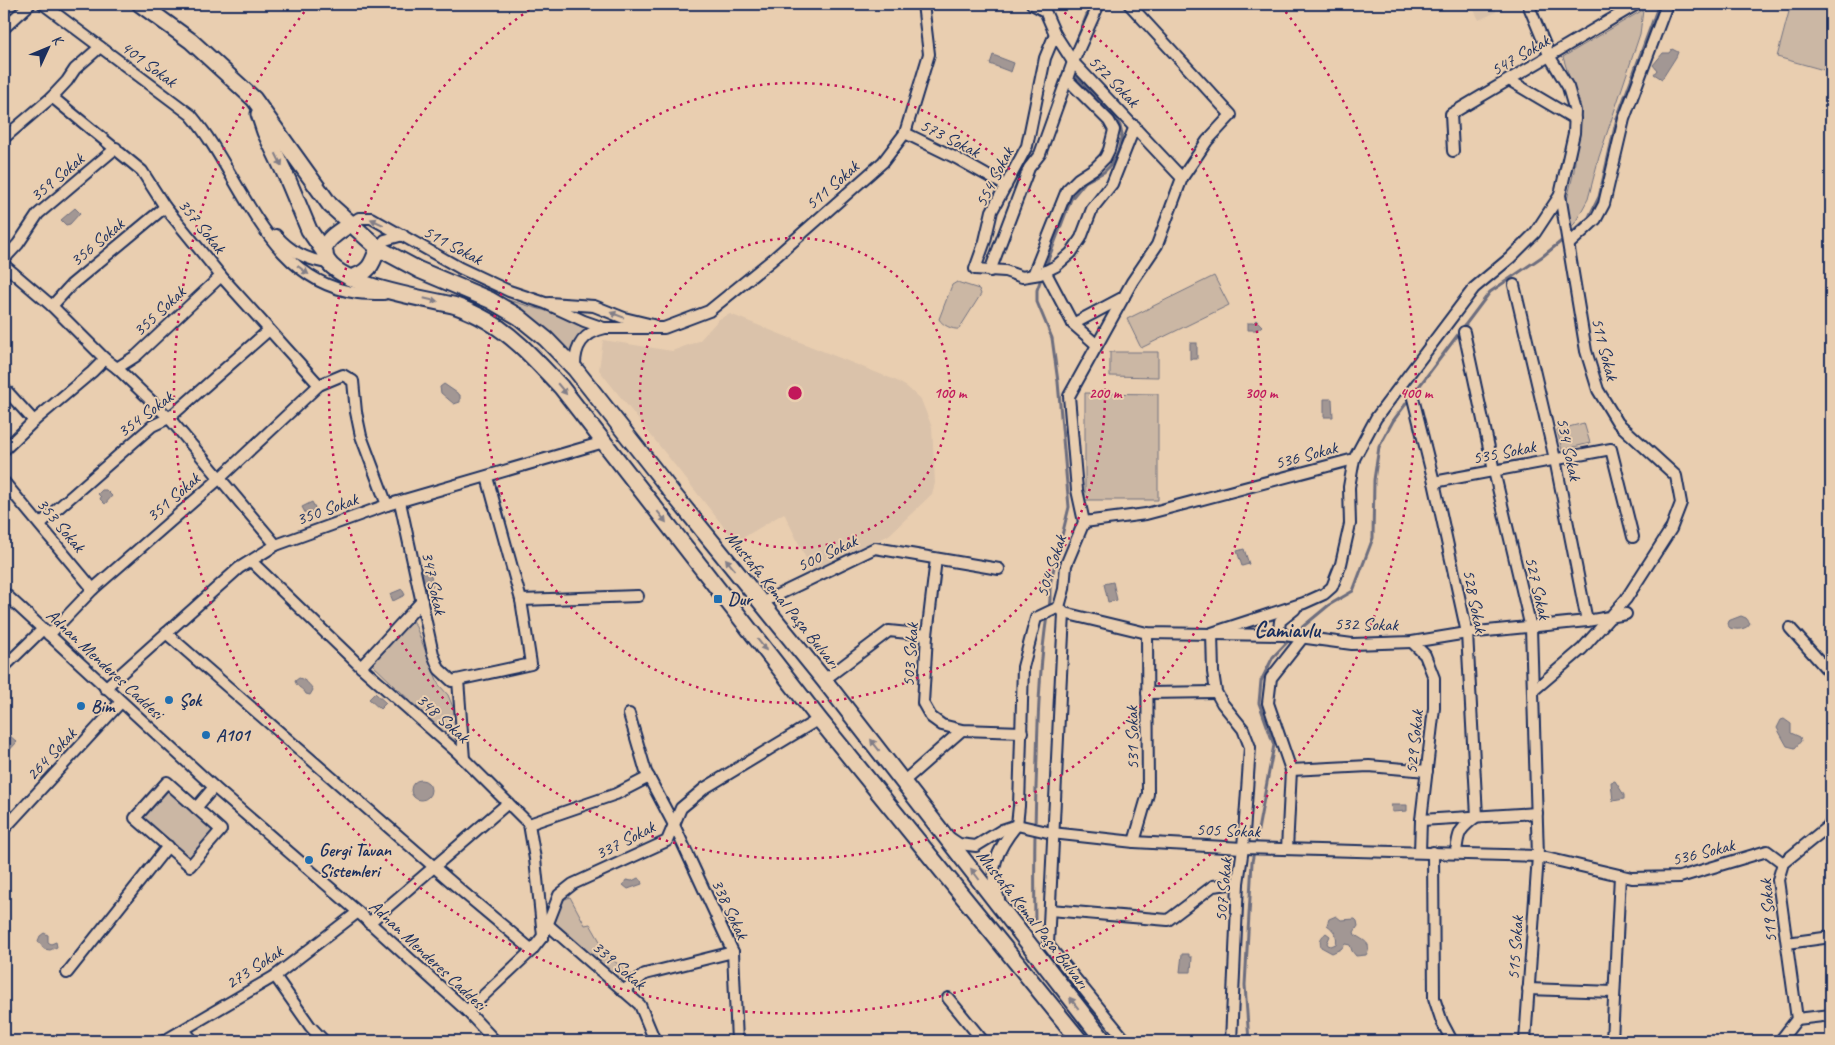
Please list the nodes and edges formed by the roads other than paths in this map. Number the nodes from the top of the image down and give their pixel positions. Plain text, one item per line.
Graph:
1 (30, 4) edge
2 (43, 4) edge
3 (140, 4) edge
4 (923, 4) edge
5 (1032, 4) edge
6 (1099, 4) edge
7 (1129, 4) edge
8 (1528, 4) edge
9 (1637, 4) edge
10 (1667, 4) edge
11 (1046, 7) edge
12 (4, 28) edge
13 (1055, 34) junction
14 (100, 46) junction
15 (1550, 57) junction
16 (1074, 62) junction
17 (1067, 79) junction
18 (1509, 80) junction
19 (52, 97) junction
20 (254, 99) junction
21 (1575, 119) junction
22 (1135, 126) junction
23 (905, 133) junction
24 (4, 138) edge
25 (116, 148) junction
26 (1453, 151) dead end
27 (223, 162) junction
28 (1182, 178) junction
29 (1006, 186) junction
30 (1560, 195) junction
31 (165, 207) junction
32 (350, 224) junction
33 (403, 236) junction
34 (1568, 239) junction
35 (378, 248) junction
36 (327, 258) junction
37 (4, 261) edge
38 (990, 271) junction
39 (1045, 271) junction
40 (1033, 275) junction
41 (221, 276) junction
42 (350, 278) junction
43 (329, 285) junction
44 (1514, 286) dead end
45 (405, 295) junction
46 (1124, 297) junction
47 (545, 303) junction
48 (52, 306) junction
49 (1073, 324) junction
50 (606, 328) junction
51 (664, 328) junction
52 (269, 330) junction
53 (1464, 332) dead end
54 (1097, 345) junction
55 (105, 359) junction
56 (117, 368) junction
57 (575, 369) junction
58 (319, 385) junction
59 (4, 388) edge
60 (1413, 398) dead end
61 (169, 418) junction
62 (34, 421) junction
63 (604, 442) junction
64 (4, 450) edge
65 (1354, 459) junction
66 (1555, 459) junction
67 (1494, 471) junction
68 (487, 477) junction
69 (219, 479) junction
70 (4, 482) edge
71 (1434, 482) junction
72 (400, 502) junction
73 (387, 505) junction
74 (1084, 522) junction
75 (40, 524) junction
76 (1633, 537) dead end
77 (276, 545) junction
78 (936, 559) junction
79 (251, 561) junction
80 (999, 569) dead end
81 (93, 589) junction
82 (4, 593) edge
83 (638, 596) dead end
84 (521, 600) junction
85 (422, 601) junction
86 (761, 603) junction
87 (1304, 603) junction
88 (1061, 610) junction
89 (1626, 614) dead end
90 (1610, 617) junction
91 (1587, 621) junction
92 (1531, 628) junction
93 (1790, 628) dead end
94 (46, 632) junction
95 (166, 633) junction
96 (1147, 633) junction
97 (1212, 633) junction
98 (1467, 633) junction
99 (927, 635) junction
100 (1284, 635) junction
101 (1304, 636) junction
102 (1412, 642) junction
103 (4, 667) edge
104 (361, 667) junction
105 (1831, 674) edge
106 (458, 680) junction
107 (824, 680) junction
108 (105, 688) junction
109 (1534, 690) junction
110 (1216, 692) junction
111 (1148, 693) junction
112 (121, 702) junction
113 (629, 714) dead end
114 (819, 719) junction
115 (962, 730) junction
116 (1022, 732) junction
117 (464, 759) junction
118 (1291, 770) junction
119 (1427, 770) junction
120 (649, 777) junction
121 (904, 781) junction
122 (214, 787) junction
123 (508, 803) junction
124 (196, 808) junction
125 (1537, 813) junction
126 (1477, 816) junction
127 (1421, 820) junction
128 (529, 824) junction
129 (1831, 824) edge
130 (674, 825) junction
131 (1017, 826) junction
132 (4, 829) edge
133 (1052, 833) junction
134 (945, 835) junction
135 (1134, 842) junction
136 (168, 846) junction
137 (1243, 848) junction
138 (1287, 849) junction
139 (1420, 852) junction
140 (1433, 852) junction
141 (1456, 853) junction
142 (1538, 856) junction
143 (1783, 862) junction
144 (435, 868) junction
145 (1620, 875) junction
146 (1238, 883) junction
147 (1050, 910) junction
148 (358, 912) junction
149 (1005, 914) junction
150 (370, 923) junction
151 (547, 924) junction
152 (543, 936) junction
153 (1831, 937) edge
154 (1787, 943) junction
155 (532, 950) junction
156 (732, 952) junction
157 (67, 973) dead end
158 (274, 976) junction
159 (1528, 989) junction
160 (623, 991) junction
161 (1614, 992) junction
162 (948, 998) dead end
163 (1049, 1004) junction
164 (467, 1011) junction
165 (1831, 1016) edge
166 (1797, 1019) junction
167 (184, 1030) junction
168 (164, 1041) edge
169 (193, 1041) edge
170 (324, 1041) edge
171 (495, 1041) edge
172 (655, 1041) edge
173 (737, 1041) edge
174 (983, 1041) edge
175 (1075, 1041) edge
176 (1080, 1041) edge
177 (1104, 1041) edge
178 (1126, 1041) edge
179 (1231, 1041) edge
180 (1452, 1041) edge
181 (1525, 1041) edge
182 (1612, 1041) edge
183 (1780, 1041) edge

1 - 12 street
2 - 14 street, 401 Sokak
3 - 20 highway
4 - 23 street, 511 Sokak
5 - 11 street, 572 Sokak
6 - 16 street
7 - 28 street
8 - 15 street, 511 Sokak
9 - 15 street, 547 Sokak
10 - 34 street
11 - 13 street, 572 Sokak
13 - 16 street, 572 Sokak
13 - 29 street, 554 Sokak
14 - 19 street
14 - 27 street, 401 Sokak
15 - 18 street, 547 Sokak
15 - 21 street, 511 Sokak
16 - 17 street
16 - 22 street, 572 Sokak
17 - 38 street
17 - 40 street
18 - 21 street
18 - 26 street, 547 Sokak
19 - 24 street
19 - 25 street, 357 Sokak
20 - 32 highway
20 -> 36 highway
21 - 30 street, 511 Sokak
22 - 28 street, 572 Sokak
22 - 39 street
23 - 29 street, 573 Sokak
23 - 51 street, 511 Sokak
25 - 31 street, 357 Sokak
25 - 37 street, 359 Sokak
27 - 36 street
27 -> 43 street
28 - 46 street
29 - 38 street, 554 Sokak
30 - 34 street, 511 Sokak
30 - 65 street, 536 Sokak
31 - 41 street, 357 Sokak
31 - 48 street, 356 Sokak
33 -> 32 street, 511 Sokak
32 - 35 highway
32 - 36 highway
33 - 35 street, 511 Sokak
33 - 47 street, 511 Sokak
34 - 90 street, 511 Sokak
35 - 42 highway
35 - 57 highway, Mustafa Kemal Paşa Bulvarı
36 - 42 highway
37 - 48 street
38 - 40 street
39 - 40 street
39 - 49 street
41 - 52 street, 357 Sokak
41 - 56 street, 355 Sokak
42 - 43 street
42 - 45 highway
43 - 45 street
44 - 66 street, 534 Sokak
45 -> 63 highway
46 - 49 street
46 - 54 street
47 - 50 street, 511 Sokak
51 -> 47 street, 511 Sokak
48 - 55 street
49 - 54 street
50 - 51 street, 511 Sokak
50 - 57 street, 511 Sokak
52 - 58 street, 357 Sokak
52 - 61 street, 354 Sokak
53 - 67 street, 527 Sokak
54 - 74 street, 504 Sokak
55 - 56 street
55 - 62 street
56 - 61 street
86 -> 57 highway, Mustafa Kemal Paşa Bulvarı
58 - 69 street, 351 Sokak
58 - 73 street
59 - 62 street
60 - 71 street, 528 Sokak
61 - 69 street
61 - 75 street, 354 Sokak
62 - 64 street
63 - 68 street, 350 Sokak
63 -> 114 highway
65 - 74 street, 536 Sokak
65 - 87 street
66 - 67 street, 535 Sokak
66 - 76 street, 535 Sokak
66 - 91 street, 534 Sokak
67 - 71 street, 535 Sokak
67 - 92 street, 527 Sokak
68 - 72 street, 350 Sokak
68 - 84 street
69 - 77 street
69 - 81 street, 351 Sokak
70 - 75 street, 353 Sokak
71 - 98 street, 528 Sokak
72 - 73 street, 350 Sokak
72 - 85 street, 347 Sokak
73 - 77 street, 350 Sokak
74 - 88 street, 504 Sokak
75 - 81 street, 353 Sokak
77 - 79 street, 350 Sokak
78 - 80 street, 500 Sokak
78 - 86 street, 500 Sokak
78 - 99 street, 503 Sokak
79 - 95 street, 350 Sokak
79 - 104 street, 348 Sokak
81 - 94 street, 351 Sokak
82 - 94 street, Adnan Menderes Caddesi
83 - 84 street
84 - 106 street
85 - 104 street
85 - 106 street, 347 Sokak
86 - 107 highway, Mustafa Kemal Paşa Bulvarı
87 - 97 street
87 - 100 street
88 - 96 street, 532 Sokak
88 - 116 street, 504 Sokak
88 - 133 street
89 - 90 street, 532 Sokak
90 - 91 street, 532 Sokak
90 - 109 street, 511 Sokak
91 - 92 street, 532 Sokak
92 - 98 street, 532 Sokak
92 - 109 street, 527 Sokak
93 - 105 street
94 - 103 street, 351 Sokak
94 - 108 street, Adnan Menderes Caddesi
95 - 108 street, 350 Sokak
95 - 144 street
96 - 97 street, 532 Sokak
96 - 111 street, 531 Sokak
97 - 100 street, 532 Sokak
97 - 110 street, 507 Sokak
98 - 102 street, 532 Sokak
98 - 126 street, 528 Sokak
99 - 107 street
99 - 115 street, 503 Sokak
100 - 101 street, 532 Sokak
101 - 102 street, 532 Sokak
101 - 118 street
102 - 119 street, 529 Sokak
104 - 117 street, 348 Sokak
106 - 117 street
121 -> 107 highway, Mustafa Kemal Paşa Bulvarı
108 - 112 street, Adnan Menderes Caddesi
109 - 125 street, 527 Sokak
110 - 111 street
110 - 137 street, 507 Sokak
111 - 135 street, 531 Sokak
112 - 122 street, Adnan Menderes Caddesi
112 - 132 street, 264 Sokak
113 - 120 street, 338 Sokak
114 - 130 street, 337 Sokak
114 - 163 highway
115 - 116 street, 503 Sokak
115 - 121 street
116 - 131 street, 504 Sokak
117 - 123 street, 348 Sokak
118 - 119 street
118 - 138 street
119 - 127 street, 529 Sokak
120 - 128 street
120 - 130 street, 338 Sokak
121 - 134 highway, Mustafa Kemal Paşa Bulvarı
122 - 124 street
122 - 148 street, Adnan Menderes Caddesi
123 - 128 street, 348 Sokak
123 - 144 street
124 - 136 street
124 - 136 street
125 - 126 street
125 - 142 street, 527 Sokak
126 - 127 street
126 - 141 street
127 - 139 street, 529 Sokak
128 - 152 street
129 - 143 street, 519 Sokak
130 - 151 street, 337 Sokak
130 - 156 street, 338 Sokak
131 - 133 street, 505 Sokak
131 - 134 street
131 - 149 street
133 - 135 street, 505 Sokak
133 - 147 street
149 -> 134 highway, Mustafa Kemal Paşa Bulvarı
135 - 137 street, 505 Sokak
136 - 157 street
137 - 138 street, 505 Sokak
137 - 146 street, 507 Sokak
138 - 139 street, 505 Sokak
139 - 140 street, 505 Sokak
140 - 141 street, 505 Sokak
140 - 180 street
141 - 142 street, 505 Sokak
142 - 145 street, 536 Sokak
142 - 159 street, 515 Sokak
143 - 145 street, 536 Sokak
143 - 154 street, 519 Sokak
144 - 150 street
144 - 155 street
145 - 161 street
146 - 147 street
146 - 179 street, 507 Sokak
147 - 178 street
148 - 150 street, Adnan Menderes Caddesi
148 - 158 street, 273 Sokak
177 -> 149 highway, Mustafa Kemal Paşa Bulvarı
150 - 164 street, Adnan Menderes Caddesi
151 - 152 street, 337 Sokak
151 - 160 street, 339 Sokak
152 - 155 street, 337 Sokak
153 - 154 street
154 - 166 street, 519 Sokak
155 - 164 street, 337 Sokak
156 - 160 street
156 - 173 street, 338 Sokak
158 - 167 street, 273 Sokak
158 - 170 street
159 - 161 street
159 - 181 street, 515 Sokak
160 - 172 street, 339 Sokak
161 - 182 street
162 - 174 street
163 - 175 highway
163 - 176 highway
164 - 171 street, Adnan Menderes Caddesi
165 - 166 street
166 - 183 street
167 - 168 street, 273 Sokak
167 - 169 street

